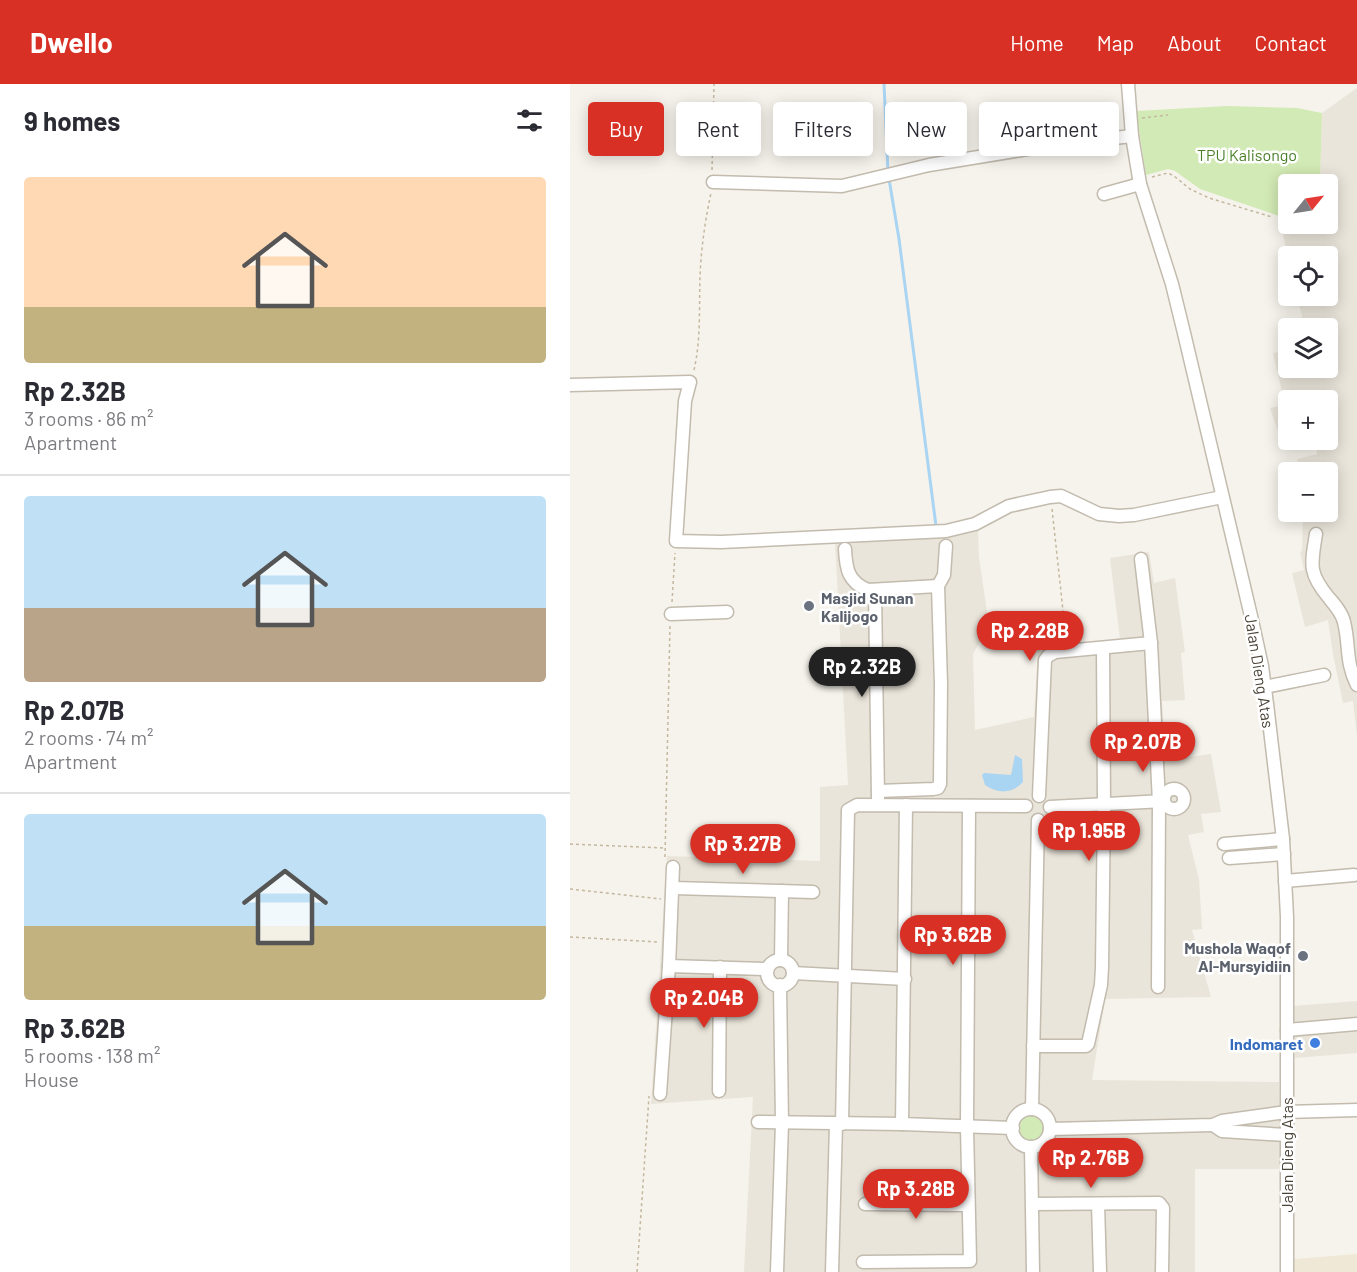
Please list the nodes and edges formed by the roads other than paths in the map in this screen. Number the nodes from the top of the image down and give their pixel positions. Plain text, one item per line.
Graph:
1 (1128, 84) edge
2 (1132, 136) junction
3 (713, 182) road end
4 (1140, 183) junction
5 (1104, 194) dead end
6 (570, 385) edge
7 (1222, 497) junction
8 (1316, 534) dead end
9 (946, 546) dead end
10 (845, 549) dead end
11 (1141, 559) dead end
12 (938, 585) junction
13 (875, 590) junction
14 (727, 612) dead end
15 (671, 614) road end
16 (1151, 643) junction
17 (1103, 648) junction
18 (1324, 675) dead end
19 (1357, 685) edge
20 (1265, 687) junction
21 (878, 791) junction
22 (1039, 796) junction
23 (1162, 802) junction
24 (1104, 804) junction
25 (879, 805) junction
26 (906, 805) junction
27 (969, 806) junction
28 (1026, 806) junction
29 (1050, 807) junction
30 (1038, 820) junction
31 (1283, 839) junction
32 (1224, 844) dead end
33 (1284, 854) junction
34 (1229, 858) dead end
35 (669, 866) road end
36 (1354, 875) dead end
37 (1285, 881) junction
38 (673, 888) junction
39 (782, 891) junction
40 (813, 892) dead end
41 (781, 960) junction
42 (669, 966) junction
43 (720, 967) junction
44 (767, 969) junction
45 (793, 972) junction
46 (846, 975) junction
47 (905, 979) junction
48 (780, 986) junction
49 (1158, 987) dead end
50 (1357, 1024) edge
51 (1287, 1030) junction
52 (1033, 1046) junction
53 (718, 1091) dead end
54 (655, 1093) road end
55 (1032, 1109) junction
56 (1357, 1110) edge
57 (1286, 1112) junction
58 (1257, 1116) junction
59 (758, 1122) dead end
60 (782, 1123) junction
61 (839, 1124) junction
62 (902, 1124) junction
63 (1213, 1125) junction
64 (967, 1127) junction
65 (1013, 1128) junction
66 (1050, 1129) junction
67 (1258, 1134) junction
68 (1286, 1135) junction
69 (1031, 1147) junction
70 (865, 1204) dead end
71 (1033, 1204) junction
72 (1098, 1204) junction
73 (968, 1205) junction
74 (862, 1262) dead end
75 (970, 1267) edge
76 (777, 1272) edge
77 (832, 1272) edge
78 (1033, 1272) edge
79 (1100, 1272) edge
80 (1162, 1272) edge
81 (1287, 1272) edge

1 - 2 street, Jalan Dieng Atas
2 - 3 street
2 - 4 street, Jalan Dieng Atas
4 - 5 street
4 - 7 street, Jalan Dieng Atas
6 - 7 street
7 - 20 street, Jalan Dieng Atas
8 - 19 street
9 - 12 street
10 - 13 street
11 - 16 street
12 - 13 street
12 - 21 street
13 - 21 street
14 - 15 street
16 - 17 street
16 - 23 street
17 - 22 street
17 - 24 street
18 - 20 street
20 - 31 street, Jalan Dieng Atas
21 - 25 street
22 - 28 street
22 - 29 street
23 - 24 street
23 - 49 street
24 - 29 street
24 - 52 street
25 - 26 street
25 - 46 street
26 - 27 street
26 - 47 street
27 - 28 street
27 - 64 street
28 - 30 street
29 - 30 street
30 - 52 street
31 - 32 street
31 - 33 street, Jalan Dieng Atas
33 - 34 street
33 - 37 street, Jalan Dieng Atas
35 - 38 street
36 - 37 street
37 - 51 street, Jalan Dieng Atas
38 - 39 street
38 - 42 street
39 - 40 street
39 - 41 street
41 - 44 street
41 - 45 street
42 - 43 street
42 - 54 street
43 - 44 street
43 - 53 street
44 - 48 street
45 - 46 street
45 - 48 street
46 - 47 street
46 - 61 street
47 - 62 street
48 - 60 street
50 - 51 street
51 - 57 street, Jalan Dieng Atas
52 - 55 street
55 - 65 street
55 - 66 street
56 - 57 street
57 - 58 street
57 - 68 street, Jalan Dieng Atas
58 - 63 street
58 - 67 street
59 - 60 street
60 - 61 street
60 - 76 street
61 - 62 street
61 - 77 street
62 - 64 street
63 - 66 street
63 - 67 street
64 - 65 street
64 - 73 street
65 - 69 street
66 - 69 street
67 - 68 street
68 - 81 street, Jalan Dieng Atas
69 - 71 street
70 - 73 street
71 - 72 street
71 - 78 street
72 - 79 street
72 - 80 street
73 - 75 street
74 - 75 street

